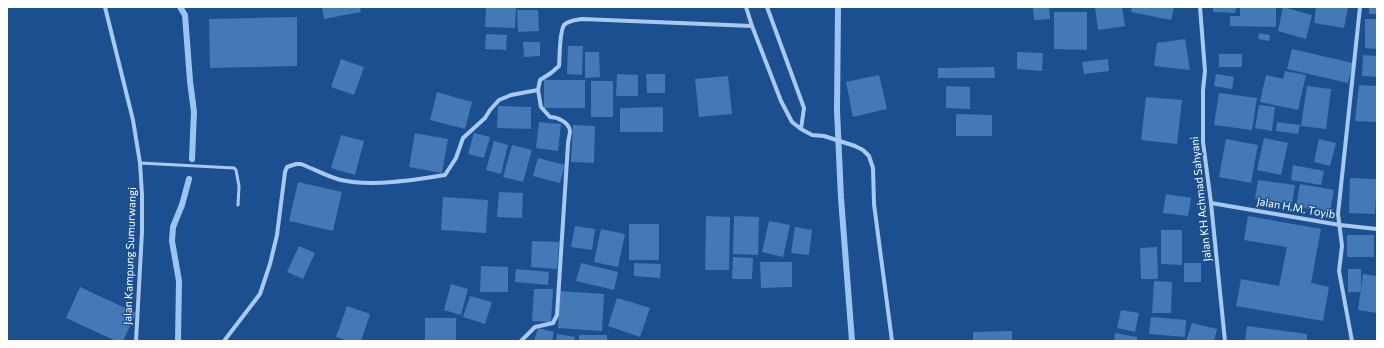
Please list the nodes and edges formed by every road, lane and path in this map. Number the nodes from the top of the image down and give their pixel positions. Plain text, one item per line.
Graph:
1 (105, 7) edge
2 (746, 7) edge
3 (767, 7) edge
4 (1200, 7) edge
5 (1360, 7) edge
6 (752, 26) junction
7 (538, 90) junction
8 (801, 129) junction
9 (140, 163) junction
10 (1212, 203) junction
11 (238, 205) dead end
12 (1340, 225) junction
13 (1377, 229) edge
14 (136, 341) edge
15 (224, 341) edge
16 (521, 341) edge
17 (892, 341) edge
18 (1224, 341) edge
19 (1352, 341) edge

1 - 9 street, Jalan Kampung Sumurwangi
2 - 6 street
3 - 8 street
4 - 10 street, Jalan KH Achmad Sahyani
5 - 12 street
6 - 7 street
6 - 8 street
7 - 15 street
7 - 16 street
8 - 17 street
9 - 11 lane
9 - 14 street, Jalan Kampung Sumurwangi
10 - 12 street, Jalan H.M. Toyib
10 - 18 street, Jalan KH Achmad Sahyani
12 - 13 street, Jalan H.M. Toyib
12 - 19 street

